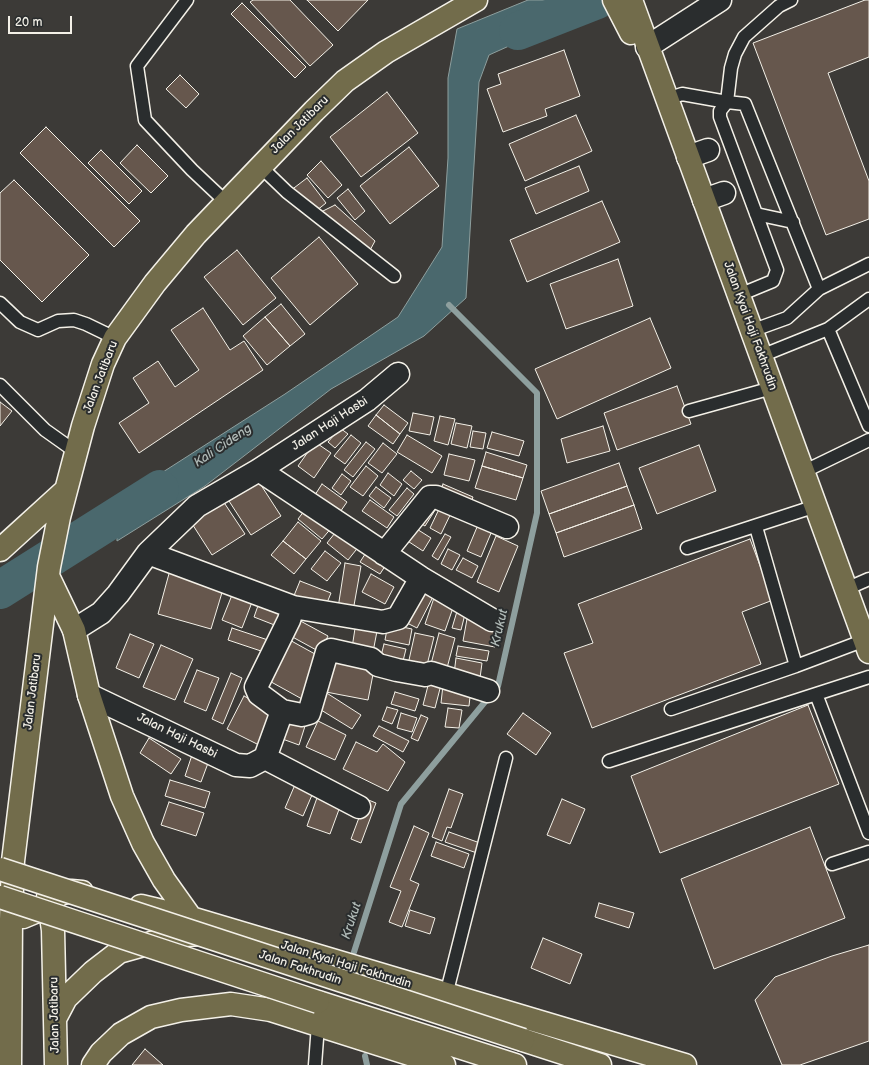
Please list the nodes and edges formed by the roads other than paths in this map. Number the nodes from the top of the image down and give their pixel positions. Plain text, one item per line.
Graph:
1 (187, 0) edge
2 (720, 0) edge
3 (791, 0) edge
4 (464, 3) edge
5 (629, 3) edge
6 (652, 52) junction
7 (667, 99) junction
8 (727, 102) junction
9 (260, 166) junction
10 (226, 202) junction
11 (756, 214) junction
12 (793, 222) junction
13 (869, 264) edge
14 (394, 276) dead end
15 (819, 289) junction
16 (738, 295) junction
17 (869, 299) edge
18 (0, 303) edge
19 (828, 329) junction
20 (751, 330) junction
21 (115, 338) junction
22 (761, 356) junction
23 (398, 374) dead end
24 (0, 385) edge
25 (772, 388) junction
26 (689, 411) dead end
27 (869, 426) edge
28 (869, 440) edge
29 (76, 452) junction
30 (259, 470) junction
31 (803, 472) junction
32 (66, 490) junction
33 (816, 506) junction
34 (756, 526) junction
35 (507, 527) dead end
36 (687, 548) dead end
37 (0, 550) edge
38 (148, 553) junction
39 (384, 554) junction
40 (48, 571) junction
41 (421, 578) junction
42 (869, 579) edge
43 (846, 589) junction
44 (293, 607) junction
45 (492, 620) dead end
46 (74, 630) junction
47 (868, 647) edge
48 (796, 666) junction
49 (869, 677) edge
50 (488, 691) dead end
51 (816, 694) junction
52 (89, 695) junction
53 (671, 709) dead end
54 (282, 711) junction
55 (265, 758) junction
56 (506, 758) dead end
57 (609, 762) dead end
58 (359, 808) dead end
59 (869, 833) edge
60 (869, 852) edge
61 (4, 862) edge
62 (832, 864) dead end
63 (0, 897) edge
64 (49, 900) junction
65 (5, 917) edge
66 (191, 918) junction
67 (53, 930) junction
68 (234, 931) junction
69 (446, 995) junction
70 (56, 1017) junction
71 (318, 1025) junction
72 (0, 1039) edge
73 (10, 1064) edge
74 (56, 1065) edge
75 (93, 1065) edge
76 (315, 1065) edge
77 (444, 1065) edge
78 (515, 1065) edge
79 (600, 1065) edge
80 (684, 1065) edge

1 - 10 lane
2 - 6 street
3 - 8 lane
4 - 9 main road, Jalan Jatibaru
5 - 6 main road, Jalan Kyai Haji Fakhrudin
5 - 6 main road
6 - 7 main road, Jalan Kyai Haji Fakhrudin
7 - 8 lane
7 - 16 main road, Jalan Kyai Haji Fakhrudin
8 - 11 lane
8 - 12 lane
9 - 10 main road, Jalan Jatibaru
9 - 14 lane
10 - 21 main road, Jalan Jatibaru
11 - 12 lane
11 - 16 lane
12 - 15 lane
13 - 15 lane
15 - 20 lane
16 - 20 main road, Jalan Kyai Haji Fakhrudin
17 - 19 lane
18 - 21 lane
19 - 22 lane
19 - 27 lane
20 - 22 main road, Jalan Kyai Haji Fakhrudin
21 - 29 main road, Jalan Jatibaru
22 - 25 main road, Jalan Kyai Haji Fakhrudin
23 - 30 street, Jalan Haji Hasbi
24 - 29 lane
25 - 26 lane
25 - 31 main road, Jalan Kyai Haji Fakhrudin
28 - 31 lane
29 - 32 main road, Jalan Jatibaru
30 - 38 street, Jalan Haji Hasbi
30 - 39 street
31 - 33 main road, Jalan Kyai Haji Fakhrudin
32 - 37 main road
32 - 40 main road, Jalan Jatibaru
33 - 34 lane
33 - 43 main road, Jalan Kyai Haji Fakhrudin
34 - 36 lane
34 - 48 lane
35 - 39 street
38 - 44 street
38 - 46 street, Jalan Haji Hasbi
39 - 41 street
40 - 46 main road
40 - 61 main road, Jalan Jatibaru
41 - 44 street
41 - 45 street
42 - 43 lane
43 - 47 main road, Jalan Kyai Haji Fakhrudin
44 - 54 street
46 - 52 main road
47 - 48 lane
48 - 53 lane
49 - 51 lane
50 - 54 street
51 - 57 lane
51 - 59 lane
52 - 55 street, Jalan Haji Hasbi
52 - 66 main road
54 - 55 street
55 - 58 street
56 - 69 lane
60 - 62 lane
61 - 64 main road, Jalan Jatibaru
61 - 65 main road, Jalan Jatibaru
61 - 79 main road, Jalan Fakhrudin, bridge
63 - 78 main road, bridge
64 - 65 main road, Jalan Kyai Haji Fakhrudin
64 - 66 main road, Jalan Kyai Haji Fakhrudin
64 - 67 main road, Jalan Jatibaru
65 - 67 main road
65 - 73 main road, Jalan Jatibaru
66 - 68 main road, Jalan Kyai Haji Fakhrudin
67 - 70 main road, Jalan Jatibaru
68 - 69 main road, Jalan Kyai Haji Fakhrudin
68 - 70 main road
69 - 80 main road, Jalan Kyai Haji Fakhrudin
70 - 74 main road, Jalan Jatibaru
71 - 75 main road
71 - 76 lane
71 - 77 main road
72 - 73 main road

